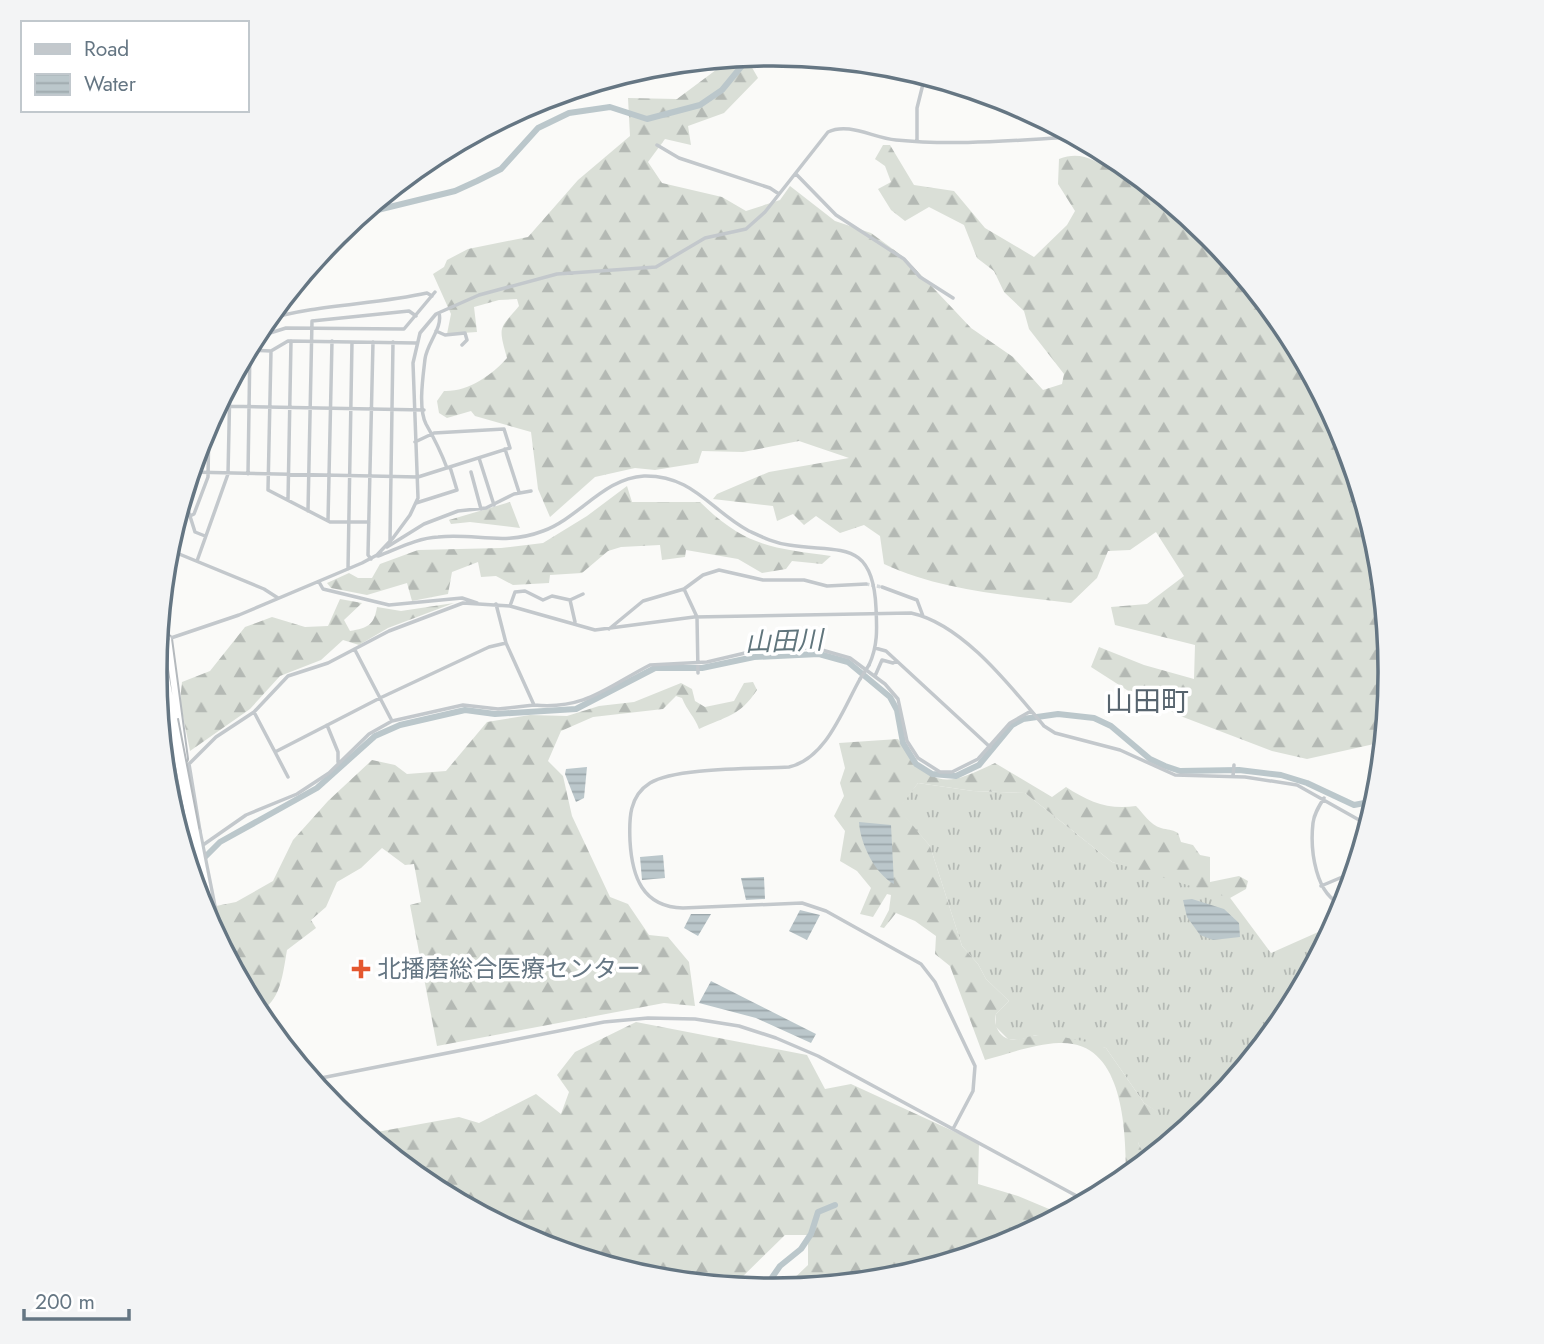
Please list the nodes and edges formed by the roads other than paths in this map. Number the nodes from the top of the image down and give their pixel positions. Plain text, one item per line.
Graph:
1 (923, 86) edge
2 (1057, 138) edge
3 (917, 141) junction
4 (657, 145) dead end
5 (796, 174) junction
6 (779, 194) junction
7 (953, 298) dead end
8 (439, 313) junction
9 (283, 316) edge
10 (416, 316) junction
11 (312, 328) junction
12 (436, 331) junction
13 (271, 333) edge
14 (291, 341) junction
15 (311, 341) junction
16 (332, 341) junction
17 (352, 342) junction
18 (373, 342) junction
19 (393, 342) junction
20 (416, 343) junction
21 (462, 345) dead end
22 (260, 350) edge
23 (271, 351) junction
24 (249, 367) edge
25 (230, 402) edge
26 (230, 406) junction
27 (250, 407) junction
28 (270, 407) junction
29 (290, 407) junction
30 (310, 408) junction
31 (330, 408) junction
32 (351, 409) junction
33 (371, 409) junction
34 (391, 409) junction
35 (414, 410) junction
36 (424, 410) junction
37 (434, 433) junction
38 (415, 442) junction
39 (505, 449) junction
40 (208, 452) edge
41 (479, 458) junction
42 (448, 468) junction
43 (471, 472) dead end
44 (201, 473) edge
45 (208, 473) junction
46 (229, 474) junction
47 (248, 474) junction
48 (268, 474) junction
49 (288, 475) junction
50 (309, 475) junction
51 (329, 476) junction
52 (350, 476) junction
53 (370, 476) junction
54 (390, 477) junction
55 (418, 477) junction
56 (531, 491) dead end
57 (519, 492) junction
58 (288, 500) junction
59 (416, 503) junction
60 (494, 505) junction
61 (481, 509) junction
62 (188, 511) edge
63 (308, 511) junction
64 (190, 516) junction
65 (328, 521) junction
66 (369, 522) junction
67 (349, 523) junction
68 (205, 536) junction
69 (390, 541) junction
70 (382, 550) junction
71 (178, 554) edge
72 (370, 559) junction
73 (197, 561) junction
74 (348, 569) junction
75 (319, 582) junction
76 (866, 584) tunnel mouth
77 (882, 587) tunnel mouth
78 (684, 589) junction
79 (583, 594) dead end
80 (278, 598) junction
81 (570, 600) junction
82 (477, 603) junction
83 (496, 604) junction
84 (510, 606) junction
85 (876, 613) junction
86 (923, 615) junction
87 (697, 617) junction
88 (575, 623) junction
89 (609, 629) junction
90 (168, 639) joint
91 (506, 643) junction
92 (875, 648) junction
93 (355, 650) junction
94 (897, 661) junction
95 (698, 663) junction
96 (698, 673) dead end
97 (875, 676) junction
98 (167, 695) edge
99 (380, 698) junction
100 (534, 705) junction
101 (168, 706) edge
102 (254, 712) junction
103 (1032, 712) junction
104 (168, 715) edge
105 (171, 720) junction
106 (392, 721) junction
107 (327, 725) junction
108 (990, 747) junction
109 (275, 752) junction
110 (186, 763) junction
111 (338, 764) junction
112 (1234, 765) dead end
113 (1233, 776) junction
114 (288, 777) dead end
115 (176, 780) edge
116 (1324, 798) junction
117 (1359, 820) edge
118 (195, 854) edge
119 (198, 862) edge
120 (1341, 878) edge
121 (1321, 886) junction
122 (211, 897) edge
123 (1333, 899) edge
124 (212, 900) edge
125 (323, 1078) edge
126 (953, 1129) junction
127 (1076, 1195) edge

1 - 3 street
2 - 3 street
3 - 5 street
4 - 6 street
5 - 6 street
5 - 7 street
6 - 8 street
8 - 12 street
8 - 20 street
9 - 10 street
10 - 11 street
10 - 11 street
11 - 13 street
11 - 15 street
12 - 21 street
12 - 36 street
14 - 15 street
14 - 23 street
14 - 29 street
15 - 16 street
15 - 30 street
16 - 17 street
16 - 31 street
17 - 18 street
17 - 32 street
18 - 19 street
18 - 33 street
19 - 20 street
19 - 34 street
20 - 35 street
22 - 23 street
23 - 28 street
24 - 27 street
25 - 26 street
26 - 27 street
26 - 46 street
27 - 28 street
27 - 47 street
28 - 29 street
28 - 48 street
29 - 30 street
29 - 49 street
30 - 31 street
30 - 50 street
31 - 32 street
31 - 51 street
32 - 33 street
32 - 52 street
33 - 34 street
33 - 53 street
34 - 35 street
34 - 54 street
35 - 36 street
35 - 38 street
36 - 37 street
37 - 38 street
37 - 39 street
37 - 42 street
38 - 55 street
39 - 41 street
39 - 57 street
40 - 45 street
41 - 42 street
41 - 60 street
42 - 55 street
42 - 59 street
43 - 61 street
44 - 45 street
45 - 46 street
45 - 64 street
46 - 47 street
46 - 68 street
47 - 48 street
48 - 49 street
48 - 58 street
49 - 50 street
49 - 58 street
50 - 51 street
50 - 63 street
51 - 52 street
51 - 65 street
52 - 53 street
52 - 67 street
53 - 54 street
53 - 66 street
54 - 55 street
54 - 69 street
55 - 59 street
56 - 57 street
57 - 60 street
58 - 63 street
59 - 69 street
60 - 61 street
61 - 70 street
62 - 64 street
63 - 65 street
64 - 68 street
65 - 67 street
66 - 67 street
66 - 72 street
67 - 74 street
68 - 73 street
69 - 70 street
70 - 72 street
71 - 73 street
72 - 74 street
72 - 85 street
73 - 80 street
74 - 75 street
75 - 80 street
75 - 82 street
76 - 78 street
77 - 86 street
78 - 87 street
78 - 89 street
79 - 81 street
80 - 90 street
81 - 84 street
81 - 88 street
82 - 83 street
82 - 93 street
83 - 84 street
83 - 91 street
84 - 88 street
85 - 86 street
85 - 87 street
85 - 92 street
86 - 103 street
87 - 89 street
87 - 95 street
88 - 89 street
90 - 105 highway
91 - 99 street
91 - 100 street
92 - 94 street
92 - 126 street, bridge
93 - 99 street
93 - 102 street
94 - 97 street
94 - 108 street
95 - 96 street
95 - 97 street
95 - 100 street
97 - 108 street
98 - 105 highway
99 - 106 street
99 - 107 street
100 - 106 street
101 - 105 highway
102 - 109 street
102 - 110 street
103 - 108 street
103 - 113 street
104 - 105 highway
105 - 110 highway, bridge
105 - 119 highway, bridge
106 - 111 street
107 - 109 street
107 - 111 street
109 - 114 street
110 - 115 street
110 - 122 highway, bridge
110 - 124 street, bridge
111 - 118 street
112 - 113 street
113 - 116 street
116 - 117 street
116 - 121 street
120 - 121 street
121 - 123 street
125 - 126 street
126 - 127 street

